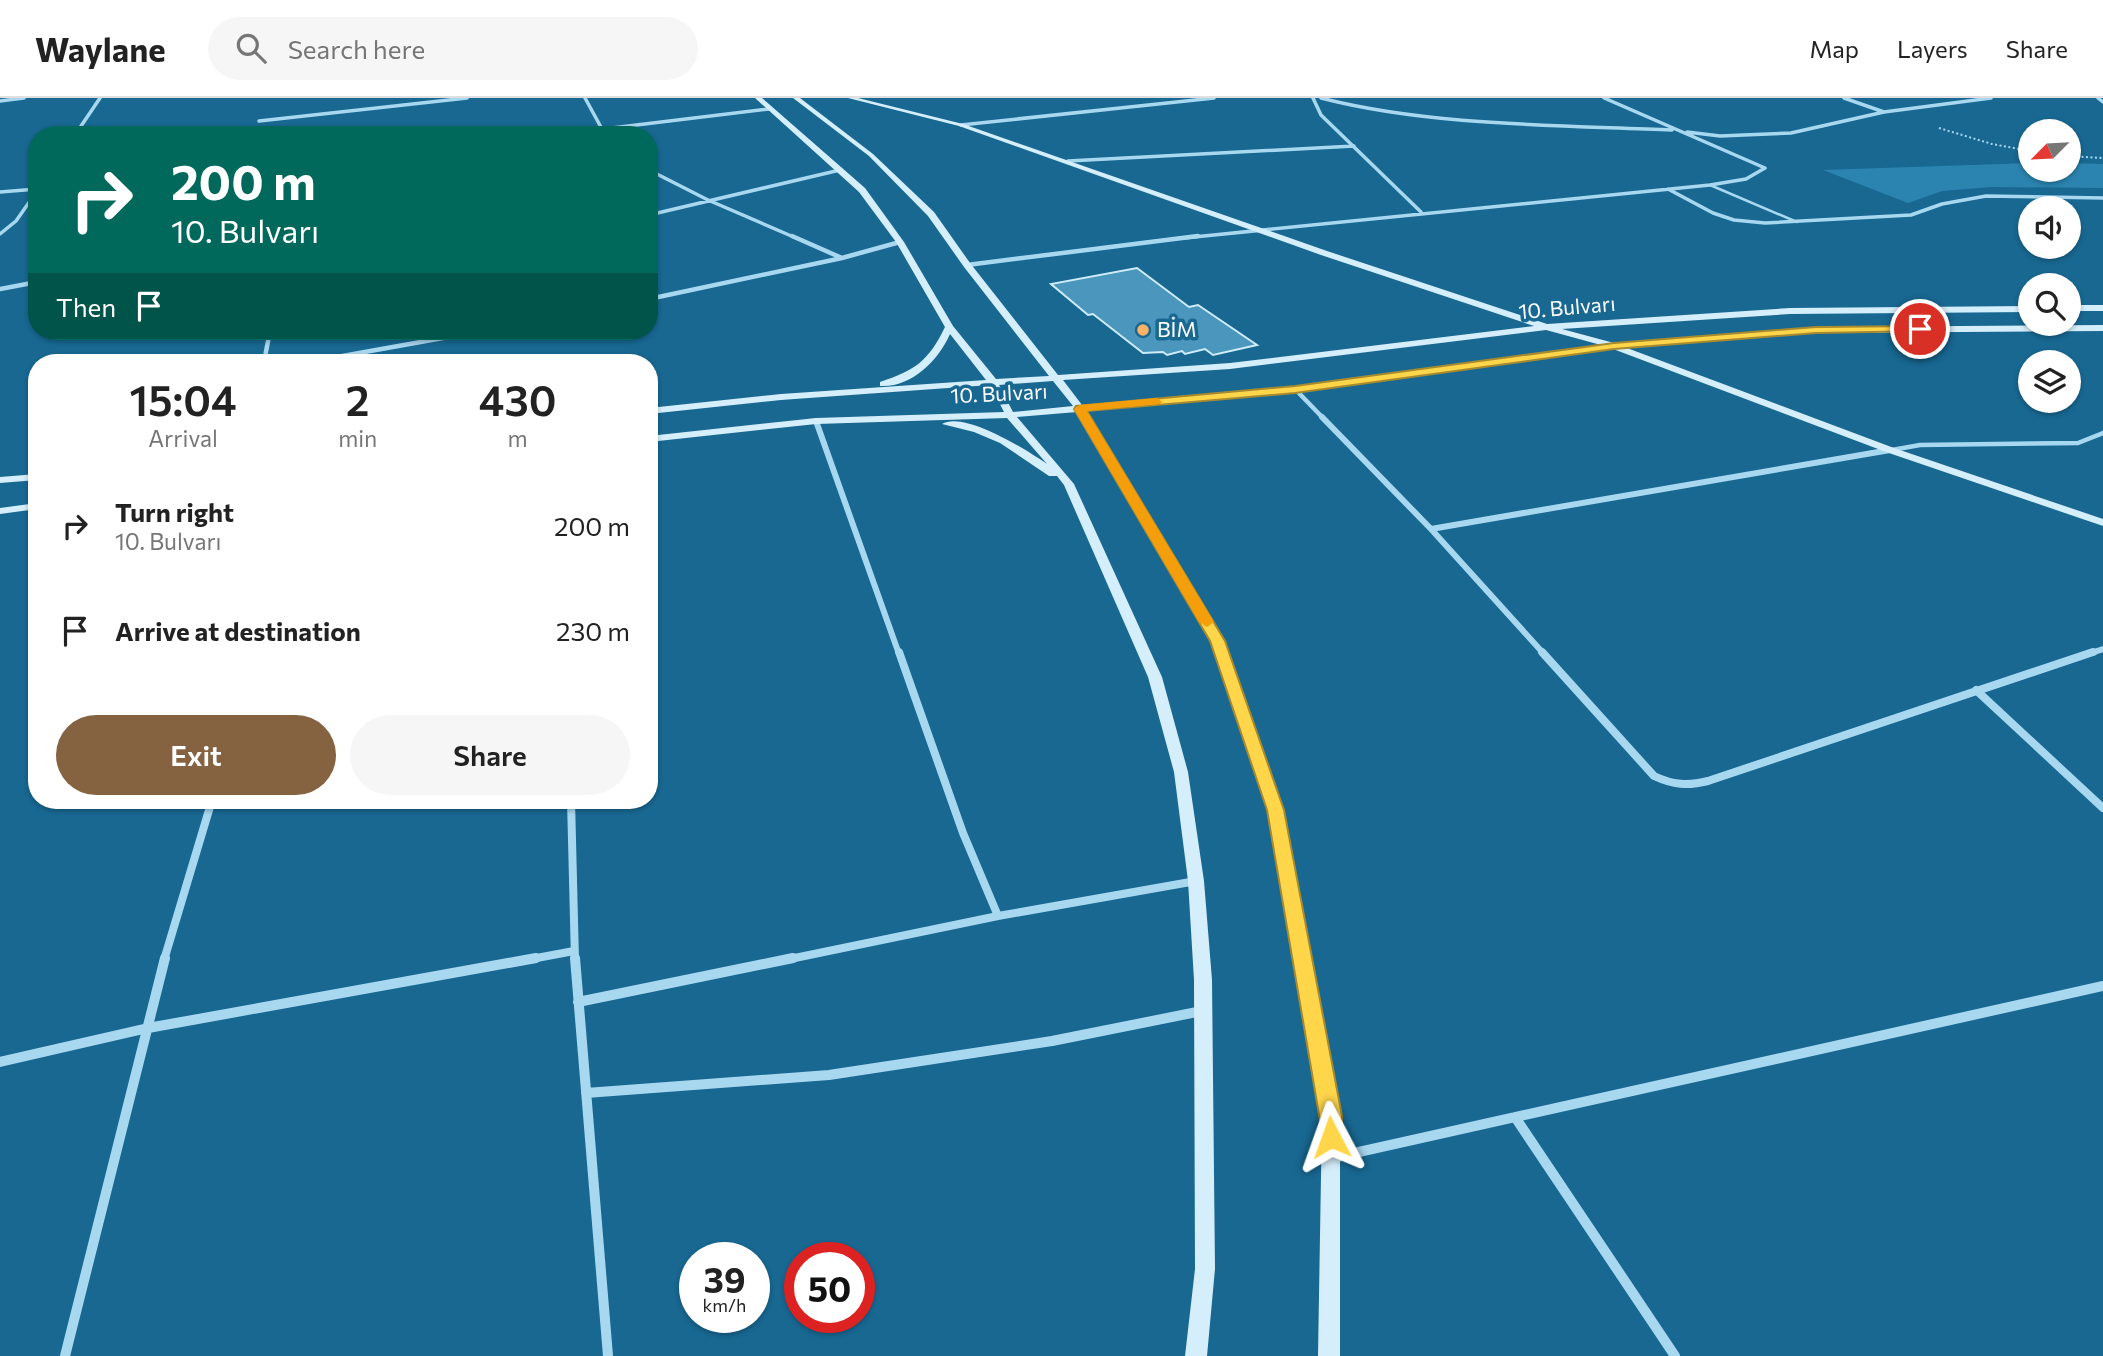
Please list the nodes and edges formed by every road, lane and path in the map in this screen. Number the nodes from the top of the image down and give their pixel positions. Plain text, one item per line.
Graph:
1 (24, 98) edge
2 (100, 98) edge
3 (467, 98) edge
4 (585, 98) edge
5 (758, 98) edge
6 (796, 98) edge
7 (850, 98) edge
8 (1214, 98) edge
9 (1313, 98) edge
10 (1321, 98) edge
11 (1604, 98) edge
12 (1844, 98) edge
13 (1991, 98) edge
14 (2098, 98) edge
15 (0, 101) edge
16 (2103, 102) edge
17 (769, 108) junction
18 (1884, 112) junction
19 (259, 121) dead end
20 (961, 125) junction
21 (81, 126) edge
22 (600, 126) edge
23 (626, 126) edge
24 (1932, 126) dead end
25 (1679, 131) junction
26 (1353, 146) junction
27 (2018, 149) edge
28 (2081, 157) edge
29 (2103, 158) edge
30 (1068, 161) junction
31 (840, 170) junction
32 (658, 175) edge
33 (1710, 184) junction
34 (1667, 189) junction
35 (28, 190) edge
36 (0, 192) edge
37 (2103, 198) edge
38 (708, 200) junction
39 (28, 205) edge
40 (1421, 212) junction
41 (658, 213) edge
42 (1797, 222) junction
43 (1257, 229) junction
44 (0, 234) edge
45 (900, 242) junction
46 (842, 258) junction
47 (967, 265) junction
48 (28, 284) edge
49 (0, 289) edge
50 (658, 297) edge
51 (2081, 308) edge
52 (2103, 308) edge
53 (2018, 309) edge
54 (950, 327) junction
55 (1546, 327) junction
56 (2103, 329) edge
57 (432, 340) edge
58 (1614, 346) junction
59 (354, 354) edge
60 (1056, 377) junction
61 (993, 382) junction
62 (1295, 389) junction
63 (864, 391) junction
64 (1080, 409) junction
65 (658, 410) edge
66 (1010, 415) junction
67 (876, 418) junction
68 (816, 422) junction
69 (2103, 433) edge
70 (658, 438) edge
71 (1890, 450) junction
72 (28, 478) edge
73 (0, 480) edge
74 (1069, 484) junction
75 (28, 507) edge
76 (0, 511) edge
77 (2103, 523) edge
78 (1431, 529) junction
79 (2103, 649) edge
80 (1976, 690) junction
81 (2103, 808) edge
82 (209, 809) edge
83 (570, 809) edge
84 (1196, 881) junction
85 (998, 916) junction
86 (574, 951) junction
87 (2103, 986) edge
88 (578, 1002) junction
89 (1203, 1010) junction
90 (148, 1028) junction
91 (0, 1062) edge
92 (586, 1093) junction
93 (1515, 1117) junction
94 (1331, 1158) junction
95 (65, 1356) edge
96 (608, 1356) edge
97 (1196, 1356) edge
98 (1329, 1356) edge
99 (1675, 1356) edge

1 - 15 street
2 - 21 street
3 - 19 street
4 - 22 street
5 - 17 main road
6 - 47 main road
7 - 20 main road
8 - 20 street
9 - 26 street
10 - 25 street
11 - 25 street
12 - 18 street
13 - 18 street
14 - 16 street
17 - 23 street
17 - 31 main road
18 - 25 street
20 - 30 main road
24 - 27 path
25 - 33 street
26 - 30 street
26 - 40 street
28 - 29 path
30 - 43 main road
31 - 38 street
31 - 45 main road
32 - 38 street
33 - 34 street
33 - 42 lane
34 - 40 street
34 - 42 street
35 - 36 street
37 - 42 street
38 - 41 street
38 - 46 street
39 - 44 street
40 - 43 street
43 - 47 street
43 - 55 main road
45 - 46 street
45 - 54 main road
46 - 50 street
47 - 60 main road
48 - 49 street
51 - 52 main road
53 - 55 main road, 10. Bulvarı
54 - 61 main road
54 - 63 main road
55 - 58 main road
55 - 60 main road, 10. Bulvarı
56 - 58 main road, 10. Bulvarı
57 - 59 street
58 - 62 main road, 10. Bulvarı
58 - 71 main road
60 - 61 main road, 10. Bulvarı
60 - 64 main road
61 - 63 main road, 10. Bulvarı
61 - 66 main road
62 - 64 main road, 10. Bulvarı
62 - 78 street
63 - 65 main road, 10. Bulvarı
64 - 66 main road, 10. Bulvarı
64 - 94 main road
66 - 67 main road, 10. Bulvarı
66 - 74 main road
67 - 68 main road, 10. Bulvarı
67 - 74 main road
68 - 70 main road, 10. Bulvarı
68 - 85 street
69 - 71 lane
71 - 77 main road
71 - 78 street
72 - 73 main road
74 - 84 main road
75 - 76 main road
78 - 80 street
79 - 80 street
80 - 81 street
82 - 90 street
83 - 86 street
84 - 85 street
84 - 89 main road
85 - 88 street
86 - 88 street
86 - 90 street
87 - 93 street
88 - 92 street
89 - 92 street
89 - 97 main road
90 - 91 street
90 - 95 street
92 - 96 street
93 - 94 street
93 - 99 street
94 - 98 main road

